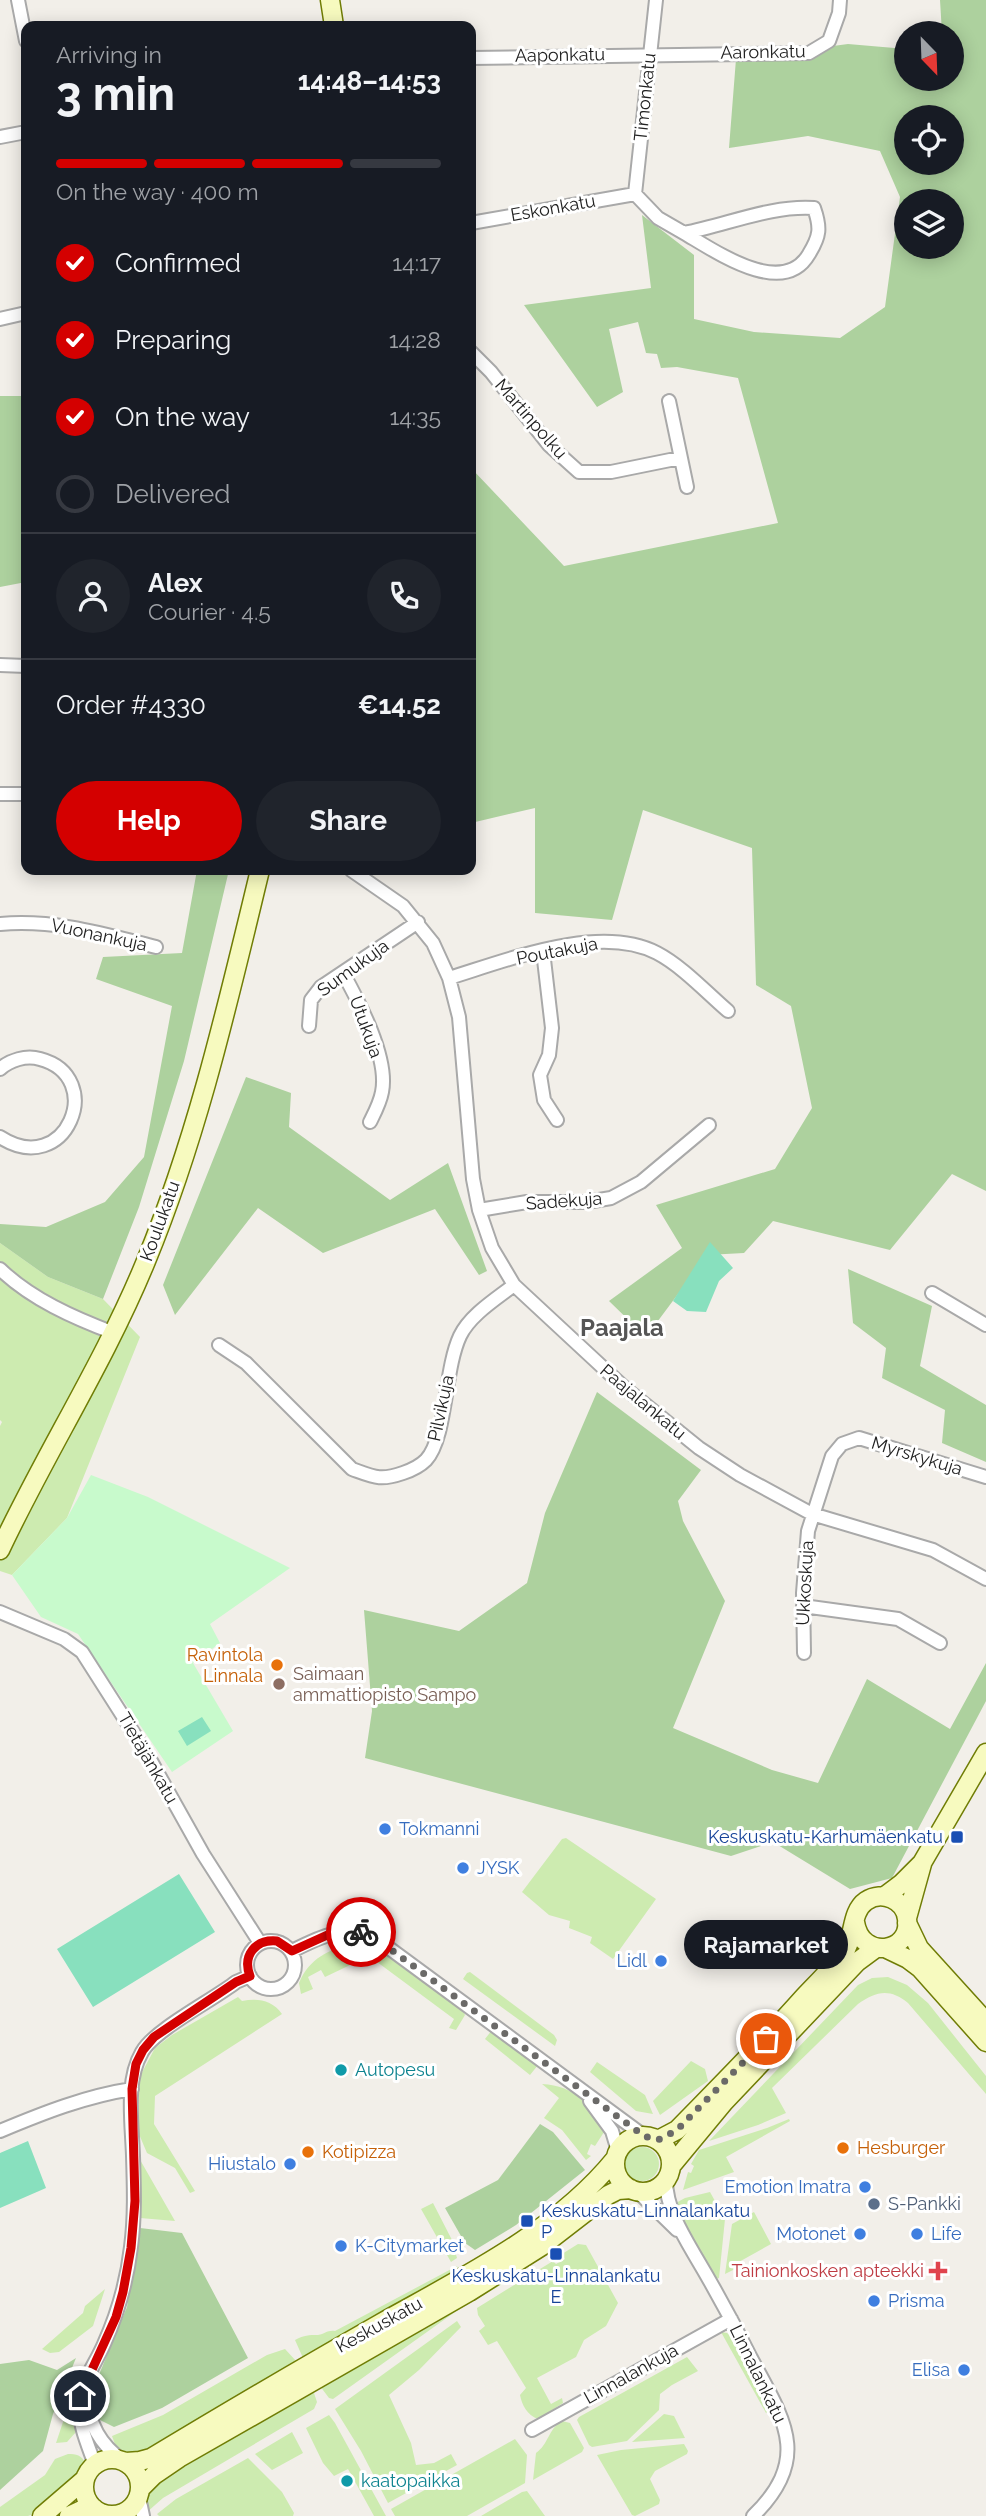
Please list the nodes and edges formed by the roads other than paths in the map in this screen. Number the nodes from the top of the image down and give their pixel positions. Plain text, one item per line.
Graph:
1 (18, 0) edge
2 (330, 0) edge
3 (656, 0) edge
4 (840, 0) edge
5 (22, 21) edge
6 (333, 21) edge
7 (650, 54) junction
8 (476, 58) edge
9 (21, 133) edge
10 (0, 137) edge
11 (635, 194) junction
12 (476, 222) edge
13 (684, 233) junction
14 (21, 314) edge
15 (0, 319) edge
16 (476, 357) edge
17 (668, 401) dead end
18 (680, 458) junction
19 (687, 487) dead end
20 (0, 664) edge
21 (21, 666) edge
22 (0, 794) edge
23 (21, 794) edge
24 (259, 875) edge
25 (358, 875) edge
26 (418, 922) junction
27 (0, 924) edge
28 (156, 947) dead end
29 (543, 951) junction
30 (343, 973) junction
31 (449, 978) junction
32 (728, 1011) dead end
33 (309, 1026) dead end
34 (0, 1069) edge
35 (557, 1119) dead end
36 (370, 1122) dead end
37 (709, 1125) dead end
38 (0, 1137) edge
39 (479, 1210) junction
40 (0, 1269) edge
41 (514, 1285) junction
42 (932, 1293) dead end
43 (986, 1325) edge
44 (114, 1333) junction
45 (219, 1345) dead end
46 (986, 1477) edge
47 (813, 1514) junction
48 (0, 1550) edge
49 (986, 1579) edge
50 (803, 1606) junction
51 (0, 1612) edge
52 (940, 1643) dead end
53 (804, 1653) dead end
54 (986, 1753) edge
55 (922, 1863) junction
56 (885, 1896) junction
57 (907, 1920) junction
58 (855, 1922) junction
59 (260, 1943) junction
60 (880, 1948) junction
61 (292, 1951) junction
62 (250, 1976) junction
63 (986, 2022) edge
64 (986, 2042) edge
65 (132, 2089) junction
66 (584, 2092) junction
67 (0, 2131) edge
68 (651, 2138) junction
69 (616, 2155) junction
70 (668, 2173) junction
71 (634, 2190) junction
72 (683, 2235) junction
73 (731, 2319) junction
74 (93, 2370) junction
75 (532, 2430) dead end
76 (124, 2461) junction
77 (90, 2472) junction
78 (140, 2493) junction
79 (104, 2513) edge
80 (42, 2516) edge
81 (69, 2516) edge
82 (143, 2516) edge
83 (753, 2516) edge

1 - 5 street
2 - 6 main road
3 - 7 street, Timonkatu
4 - 7 street, Aaronkatu
7 - 8 street, Aaponkatu
7 - 11 street, Timonkatu
9 - 10 street
11 - 12 street, Eskonkatu
11 - 13 street
13 - 13 street
14 - 15 street
16 - 18 street, Martinpolku
17 - 18 street
18 - 19 street
20 - 21 street
22 - 23 street
24 - 44 main road, Koulukatu
25 - 26 street, Paajalankatu
26 - 30 street, Sumukuja
26 - 31 street, Paajalankatu
27 - 28 street, Vuonankuja
29 - 31 street, Poutakuja
29 - 32 street, Poutakuja
29 - 35 street
30 - 33 street, Sumukuja
30 - 36 street, Utukuja
31 - 39 street, Paajalankatu
34 - 38 street
37 - 39 street, Sadekuja
39 - 41 street, Paajalankatu
40 - 44 street
41 - 45 street, Pilvikuja
41 - 47 street, Paajalankatu
42 - 43 street
44 - 48 main road, Koulukatu
46 - 47 street, Myrskykuja
47 - 49 street, Paajalankatu
47 - 50 street, Ukkoskuja
50 - 52 street
50 - 53 street, Ukkoskuja
51 - 59 street, Tietäjänkatu
54 - 55 main road
55 - 56 main road
55 - 57 main road
56 - 57 main road
56 - 58 main road
57 - 60 main road
57 - 63 main road
58 - 60 main road
58 - 68 main road
59 - 61 street
59 - 62 street
60 - 64 main road
60 - 70 main road
61 - 62 street
61 - 66 street
62 - 65 street
65 - 67 street
65 - 74 street
66 - 68 street
66 - 69 street
68 - 69 main road
68 - 70 main road
69 - 71 main road
69 - 76 main road, Keskuskatu
70 - 71 main road
70 - 72 street, Linnalankatu
71 - 72 street, Linnalankatu
71 - 78 main road, Keskuskatu
72 - 73 street, Linnalankatu
73 - 75 street, Linnalankuja
73 - 83 street, Linnalankatu
74 - 76 street
74 - 77 street
76 - 77 main road
76 - 78 main road
77 - 79 main road
77 - 80 main road
78 - 79 main road
78 - 82 street
79 - 81 main road

